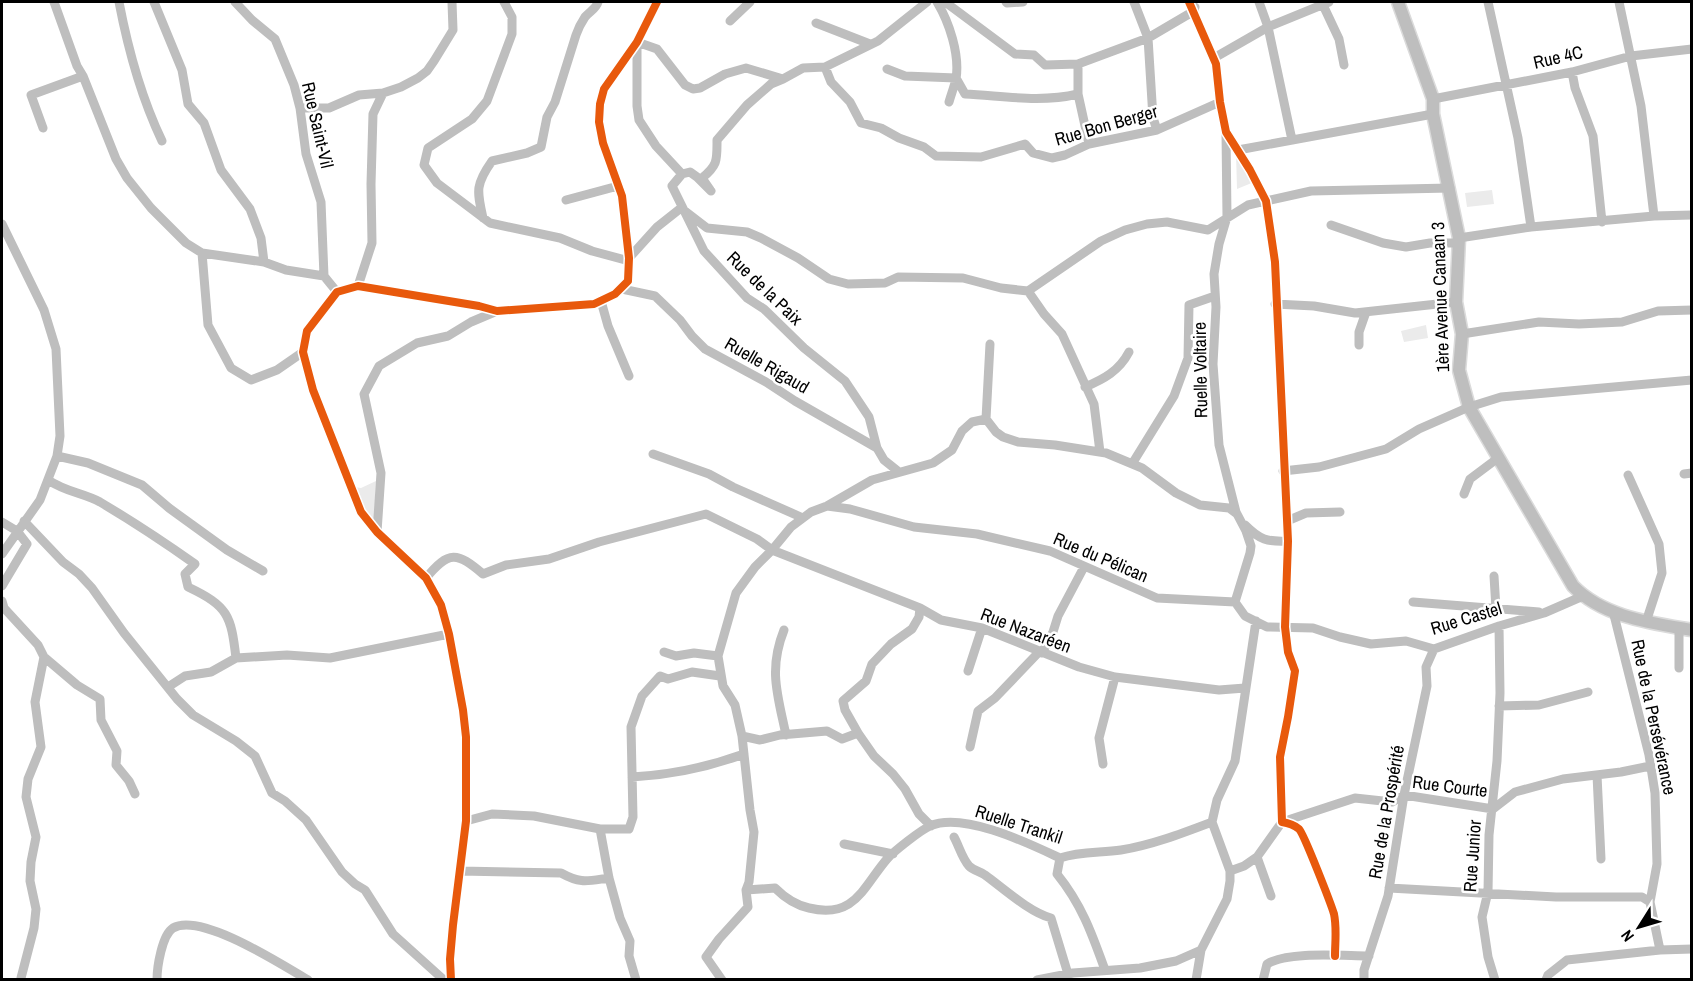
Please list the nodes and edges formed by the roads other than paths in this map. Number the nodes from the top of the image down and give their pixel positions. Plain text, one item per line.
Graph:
1 (54, 2) edge
2 (118, 2) edge
3 (154, 2) edge
4 (235, 2) edge
5 (452, 2) edge
6 (504, 2) edge
7 (598, 2) edge
8 (657, 2) edge
9 (750, 2) edge
10 (927, 2) edge
11 (936, 2) edge
12 (945, 2) edge
13 (1006, 2) edge
14 (1023, 2) edge
15 (1134, 2) edge
16 (1189, 2) edge
17 (1259, 2) edge
18 (1398, 2) edge
19 (1488, 2) edge
20 (1619, 2) edge
21 (1326, 3) edge
22 (1195, 6) edge
23 (730, 21) dead end
24 (816, 23) dead end
25 (1268, 27) junction
26 (1148, 38) junction
27 (637, 42) junction
28 (870, 44) junction
29 (1692, 49) edge
30 (1631, 56) junction
31 (1214, 58) junction
32 (1078, 64) junction
33 (1344, 65) dead end
34 (825, 67) junction
35 (887, 69) dead end
36 (1572, 72) junction
37 (83, 76) junction
38 (956, 78) junction
39 (783, 80) junction
40 (1505, 85) junction
41 (383, 93) junction
42 (1078, 94) junction
43 (1433, 99) junction
44 (949, 102) dead end
45 (1220, 102) junction
46 (300, 108) junction
47 (1432, 114) junction
48 (43, 128) dead end
49 (1157, 130) junction
50 (1226, 132) junction
51 (1292, 140) junction
52 (162, 141) dead end
53 (1089, 144) junction
54 (1238, 150) junction
55 (682, 174) junction
56 (618, 186) junction
57 (1450, 188) junction
58 (566, 200) dead end
59 (1266, 201) junction
60 (681, 208) junction
61 (1692, 215) edge
62 (1654, 216) junction
63 (1227, 217) junction
64 (483, 218) junction
65 (1602, 222) junction
66 (2, 224) edge
67 (1331, 225) dead end
68 (1531, 226) junction
69 (1459, 240) junction
70 (202, 253) junction
71 (629, 260) junction
72 (264, 262) junction
73 (324, 276) junction
74 (358, 286) junction
75 (622, 289) junction
76 (1028, 291) junction
77 (337, 292) junction
78 (1215, 296) junction
79 (601, 301) junction
80 (1456, 302) junction
81 (1275, 304) junction
82 (497, 310) junction
83 (1692, 310) edge
84 (1366, 312) junction
85 (1462, 334) junction
86 (990, 344) dead end
87 (1359, 345) dead end
88 (303, 352) junction
89 (1129, 352) dead end
90 (629, 376) dead end
91 (1692, 380) edge
92 (1085, 387) junction
93 (1468, 407) junction
94 (986, 419) junction
95 (877, 448) junction
96 (1100, 452) junction
97 (652, 454) dead end
98 (57, 456) junction
99 (1498, 458) junction
100 (1132, 464) junction
101 (1283, 471) junction
102 (899, 472) junction
103 (1628, 474) dead end
104 (48, 480) junction
105 (1464, 494) dead end
106 (827, 506) junction
107 (1236, 512) junction
108 (1341, 512) dead end
109 (803, 518) junction
110 (24, 521) junction
111 (1287, 521) junction
112 (2, 522) edge
113 (17, 531) junction
114 (377, 532) junction
115 (1288, 541) junction
116 (772, 550) junction
117 (2, 554) edge
118 (1084, 567) junction
119 (263, 571) dead end
120 (1494, 576) dead end
121 (426, 578) junction
122 (2, 585) edge
123 (1583, 596) junction
124 (2, 601) edge
125 (1235, 602) junction
126 (1413, 602) dead end
127 (920, 608) junction
128 (1496, 609) junction
129 (1613, 611) junction
130 (1544, 613) junction
131 (1256, 621) junction
132 (1646, 622) junction
133 (1499, 626) junction
134 (1285, 627) junction
135 (1678, 627) junction
136 (982, 628) junction
137 (784, 630) dead end
138 (1692, 630) edge
139 (449, 634) junction
140 (1434, 649) junction
141 (664, 652) dead end
142 (1040, 652) junction
143 (718, 656) junction
144 (44, 657) junction
145 (236, 658) junction
146 (1679, 668) dead end
147 (968, 671) dead end
148 (720, 676) junction
149 (1115, 677) junction
150 (168, 687) junction
151 (1245, 688) junction
152 (1588, 692) dead end
153 (1499, 706) junction
154 (858, 734) junction
155 (786, 735) junction
156 (742, 736) junction
157 (970, 747) dead end
158 (744, 754) junction
159 (1103, 764) dead end
160 (1650, 766) junction
161 (1596, 775) junction
162 (632, 777) junction
163 (135, 794) dead end
164 (1404, 795) junction
165 (1493, 809) junction
166 (466, 821) junction
167 (1212, 822) junction
168 (1282, 822) junction
169 (931, 825) junction
170 (600, 829) junction
171 (954, 837) dead end
172 (844, 844) dead end
173 (893, 854) junction
174 (1060, 858) junction
175 (1257, 858) junction
176 (1601, 859) dead end
177 (460, 871) junction
178 (1230, 871) junction
179 (609, 878) junction
180 (1389, 888) junction
181 (746, 890) junction
182 (1488, 892) junction
183 (1271, 896) dead end
184 (1650, 902) junction
185 (1692, 949) edge
186 (1201, 950) junction
187 (1660, 950) junction
188 (1335, 956) junction
189 (1369, 956) junction
190 (1105, 970) junction
191 (1068, 974) junction
192 (21, 978) dead end
193 (157, 980) edge
194 (308, 980) edge
195 (444, 980) edge
196 (451, 980) edge
197 (636, 980) edge
198 (722, 980) edge
199 (1037, 980) edge
200 (1196, 980) edge
201 (1263, 980) edge
202 (1364, 980) edge
203 (1495, 980) edge
204 (1546, 980) edge

1 - 37 street
2 - 52 street
3 - 72 street
4 - 46 street, Rue Saint-Vil
5 - 41 street
6 - 64 street
7 - 64 street
8 - 27 street
9 - 23 street
10 - 28 street
11 - 38 street
12 - 32 street
13 - 14 street
15 - 26 street
16 - 22 street
17 - 25 street
18 - 43 main road, 1ère Avenue Canaan 3
19 - 40 street
20 - 30 street
21 - 25 street
21 - 33 street
22 - 26 street
22 - 31 street
24 - 28 street
25 - 31 street
25 - 51 street
26 - 32 street
26 - 49 street
27 - 39 street
27 - 55 street
27 - 56 street
28 - 34 street
29 - 30 street, Rue 4C
30 - 36 street, Rue 4C
30 - 62 street
31 - 45 street
32 - 42 street
34 - 39 street
34 - 53 street, Rue Bon Berger
35 - 38 street
36 - 40 street, Rue 4C
36 - 65 street
37 - 48 street
37 - 70 street
38 - 42 street
38 - 44 street
39 - 55 street
40 - 43 street, Rue 4C
40 - 68 street
41 - 46 street
41 - 74 street
42 - 53 street
43 - 47 main road, 1ère Avenue Canaan 3
45 - 49 street, Rue Bon Berger
45 - 50 street
46 - 73 street, Rue Saint-Vil
47 - 51 street
47 - 57 main road, 1ère Avenue Canaan 3
49 - 53 street, Rue Bon Berger
50 - 54 street
50 - 63 street, Ruelle Voltaire
51 - 54 street
54 - 59 street
55 - 60 street, Rue de la Paix
56 - 58 street
56 - 71 street
57 - 59 street
57 - 69 main road, 1ère Avenue Canaan 3
59 - 63 street
59 - 81 street
60 - 71 street
60 - 76 street
60 - 95 street, Rue de la Paix
61 - 62 street
62 - 65 street
63 - 76 street
63 - 78 street, Ruelle Voltaire
64 - 71 street
65 - 68 street
66 - 98 street
67 - 69 street
68 - 69 street
69 - 80 main road, 1ère Avenue Canaan 3
70 - 72 street
70 - 88 street
71 - 75 street
72 - 73 street
73 - 77 street
74 - 77 street
74 - 82 street
75 - 79 street
75 - 95 street, Ruelle Rigaud
76 - 92 street
77 - 88 street
78 - 100 street
78 - 107 street, Ruelle Voltaire
79 - 82 street
79 - 90 street
80 - 84 street
80 - 85 main road, 1ère Avenue Canaan 3
81 - 84 street
81 - 101 street
82 - 114 street
83 - 85 street
84 - 87 street
85 - 93 main road, 1ère Avenue Canaan 3
86 - 94 street
88 - 114 street
89 - 92 street
91 - 93 street
92 - 96 street
93 - 99 main road, 1ère Avenue Canaan 3
93 - 101 street
94 - 96 street
94 - 102 street
95 - 102 street, Ruelle Rigaud
96 - 100 street
97 - 109 street
98 - 104 street
98 - 119 street
99 - 105 street
99 - 123 main road, 1ère Avenue Canaan 3
100 - 107 street
101 - 111 street
102 - 106 street
103 - 132 street
104 - 110 street
104 - 145 street
106 - 109 street
106 - 118 street, Rue du Pélican
107 - 115 street
107 - 125 street, Ruelle Voltaire
108 - 111 street
109 - 116 street
110 - 113 street
110 - 150 street
111 - 115 street
112 - 113 street
113 - 117 street
113 - 122 street
114 - 121 street
115 - 134 street
116 - 121 street, Rue Nazaréen
116 - 127 street, Rue Nazaréen
116 - 143 street
118 - 125 street, Rue du Pélican
118 - 142 street
120 - 128 street
121 - 139 street
123 - 129 main road, 1ère Avenue Canaan 3
123 - 130 street, Rue Castel
124 - 144 street
125 - 131 street
126 - 128 street
127 - 136 street, Rue Nazaréen
127 - 154 street
128 - 130 street
129 - 132 main road, 1ère Avenue Canaan 3
129 - 160 street, Rue de la Persévérance
130 - 133 street, Rue Castel
131 - 134 street
131 - 151 street
132 - 135 main road, 1ère Avenue Canaan 3
133 - 140 street, Rue Castel
133 - 153 street, Rue Junior
134 - 140 street, Rue Castel
134 - 168 street
135 - 138 main road, 1ère Avenue Canaan 3
135 - 146 street
136 - 142 street, Rue Nazaréen
136 - 147 street
137 - 155 street
139 - 145 street
139 - 166 street
140 - 164 street, Rue de la Prospérité
141 - 143 street
142 - 149 street, Rue Nazaréen
142 - 157 street
143 - 148 street
144 - 163 street
144 - 192 street
145 - 150 street
148 - 156 street
148 - 162 street
149 - 151 street, Rue Nazaréen
149 - 159 street
150 - 195 street
151 - 167 street
152 - 153 street
153 - 165 street, Rue Junior
154 - 155 street
154 - 169 street
155 - 156 street
156 - 158 street
158 - 162 street
158 - 181 street
160 - 161 street, Rue Courte
160 - 184 street, Rue de la Persévérance
161 - 165 street, Rue Courte
161 - 176 street
162 - 170 street
164 - 165 street, Rue Courte
164 - 168 street, Rue Courte
164 - 180 street, Rue de la Prospérité
165 - 182 street, Rue Junior
166 - 170 street
166 - 177 street
167 - 174 street, Ruelle Trankil
167 - 178 street
168 - 175 street
168 - 188 street
169 - 173 street
169 - 174 street, Ruelle Trankil
170 - 179 street
171 - 191 street
172 - 173 street
173 - 181 street
174 - 190 street
175 - 178 street
175 - 183 street
177 - 179 street
177 - 196 street
178 - 186 street
179 - 197 street
180 - 182 street
180 - 189 street, Rue de la Prospérité
181 - 198 street
182 - 184 street
182 - 203 street, Rue Junior
184 - 187 street
185 - 187 street
186 - 190 street
186 - 200 street
187 - 204 street
188 - 189 street
188 - 201 street
189 - 202 street, Rue de la Prospérité
190 - 191 street
191 - 199 street
193 - 194 street

